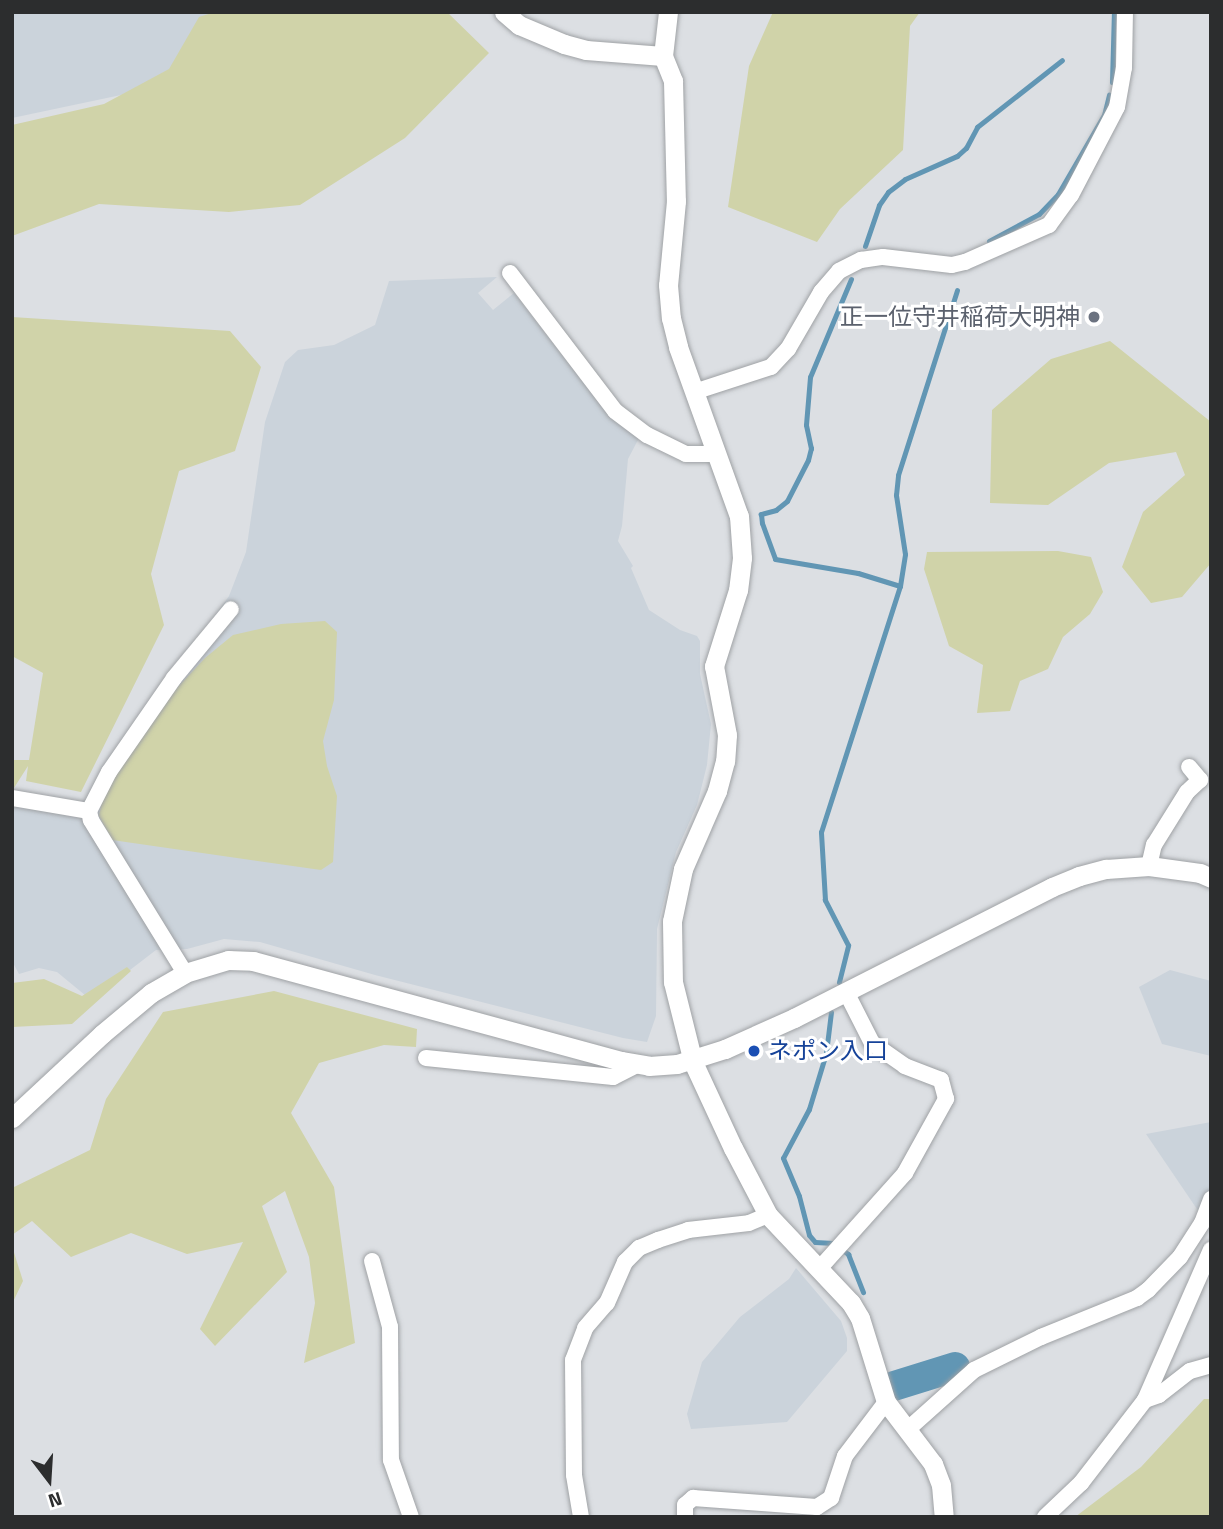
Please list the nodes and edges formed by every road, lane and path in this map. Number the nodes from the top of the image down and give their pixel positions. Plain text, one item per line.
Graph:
1 (504, 12) edge
2 (668, 12) edge
3 (1125, 12) edge
4 (663, 56) junction
5 (510, 273) dead end
6 (694, 392) junction
7 (716, 454) junction
8 (230, 609) dead end
9 (1189, 767) dead end
10 (12, 798) edge
11 (89, 811) junction
12 (1149, 866) junction
13 (1211, 878) edge
14 (185, 973) junction
15 (846, 992) junction
16 (426, 1058) dead end
17 (693, 1062) junction
18 (638, 1064) junction
19 (12, 1118) edge
20 (1211, 1199) edge
21 (768, 1215) junction
22 (1211, 1250) edge
23 (819, 1269) junction
24 (373, 1273) dead end
25 (1211, 1365) edge
26 (1145, 1400) junction
27 (886, 1402) junction
28 (907, 1430) junction
29 (781, 1511) edge
30 (411, 1517) edge
31 (580, 1517) edge
32 (685, 1517) edge
33 (944, 1517) edge
34 (1045, 1517) edge

1 - 4 street
2 - 4 street
3 - 6 street
4 - 6 street
5 - 7 street
6 - 7 street
7 - 17 street
8 - 11 street
9 - 12 street
10 - 11 street
11 - 14 street
12 - 13 street
12 - 15 street
14 - 18 street
14 - 19 street
15 - 17 street
15 - 23 street
16 - 18 street
17 - 18 street
17 - 21 street
20 - 28 street
21 - 23 street
21 - 31 street
22 - 26 street
23 - 27 street
24 - 30 street
25 - 26 street
26 - 34 street
27 - 28 street
27 - 29 street
28 - 33 street
29 - 32 street

